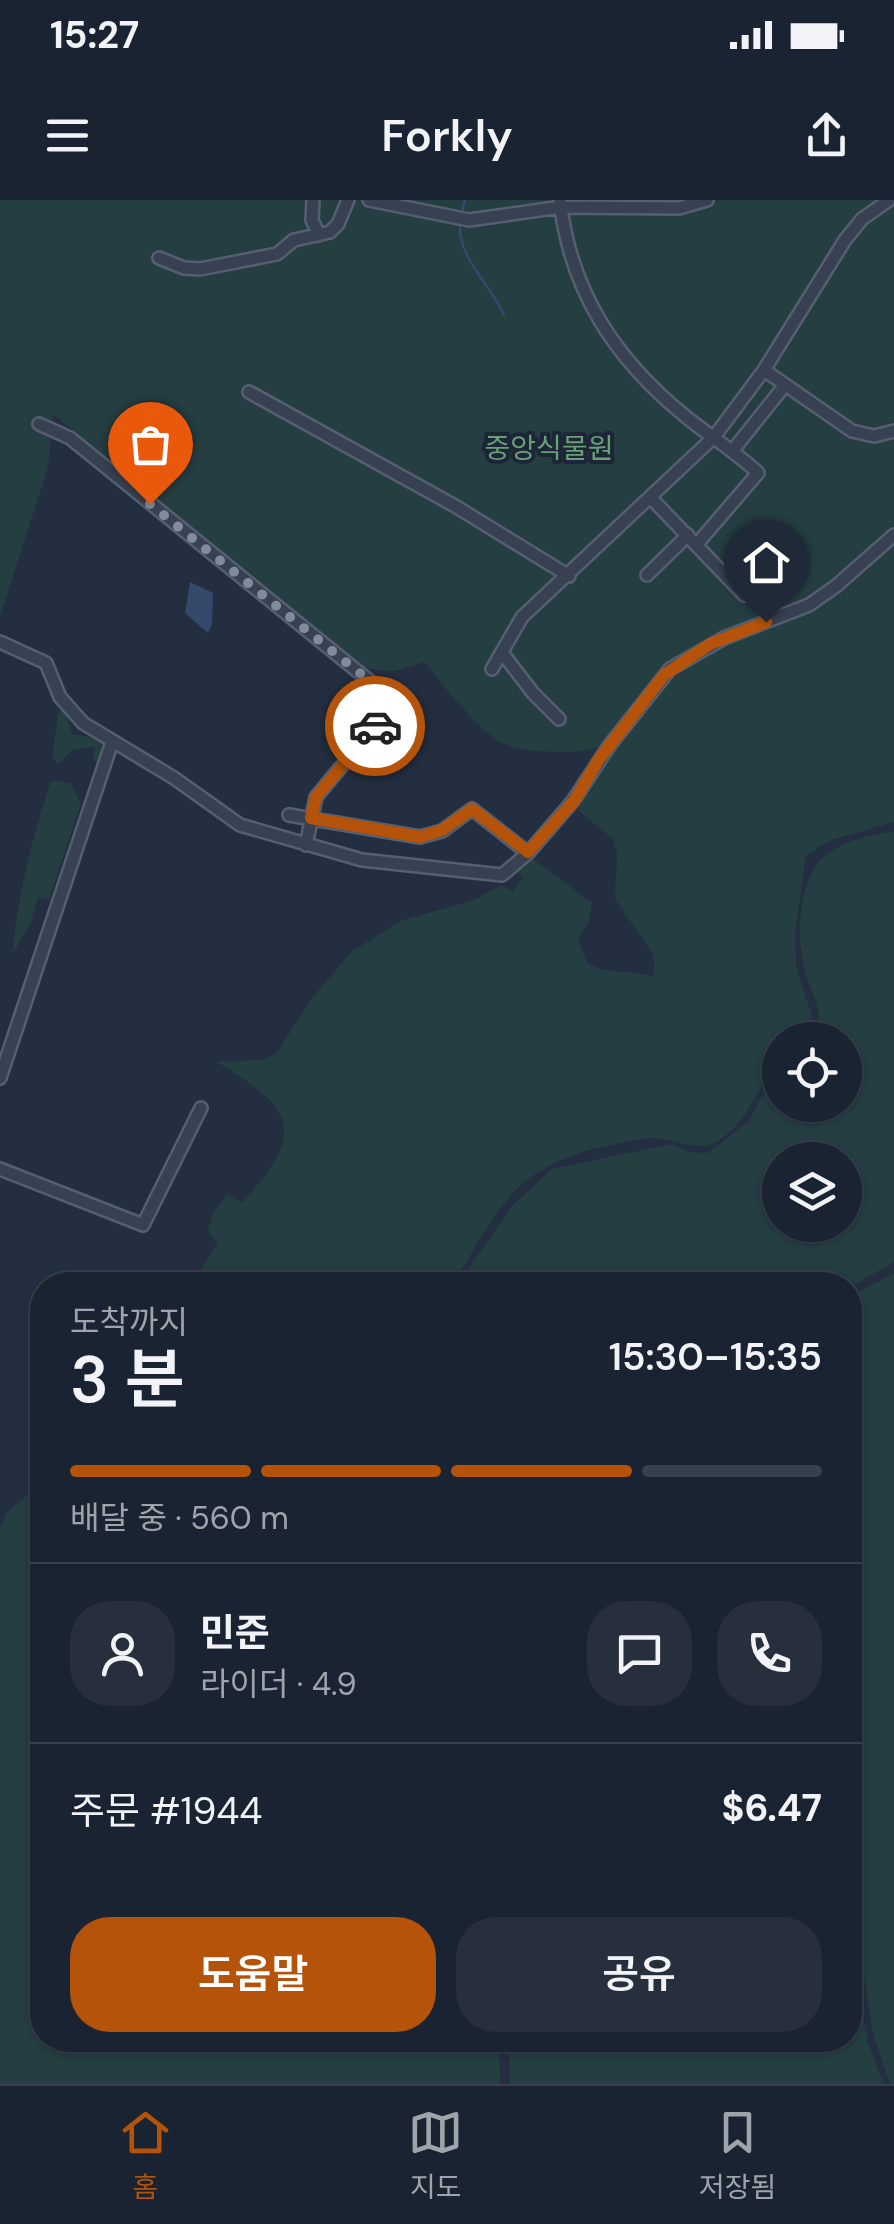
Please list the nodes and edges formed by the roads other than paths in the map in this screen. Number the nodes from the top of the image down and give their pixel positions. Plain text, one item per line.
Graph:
1 (312, 200) edge
2 (348, 200) edge
3 (369, 200) edge
4 (707, 200) edge
5 (888, 200) edge
6 (560, 203) edge
7 (611, 203) edge
8 (319, 235) junction
9 (159, 258) dead end
10 (764, 370) junction
11 (785, 384) junction
12 (249, 392) dead end
13 (39, 424) dead end
14 (894, 430) edge
15 (714, 437) junction
16 (733, 450) junction
17 (652, 500) junction
18 (894, 535) edge
19 (693, 540) junction
20 (647, 574) dead end
21 (570, 576) junction
22 (744, 594) dead end
23 (0, 642) edge
24 (503, 654) junction
25 (492, 669) dead end
26 (559, 719) dead end
27 (112, 742) junction
28 (289, 815) dead end
29 (311, 818) junction
30 (306, 845) junction
31 (528, 852) junction
32 (0, 1078) edge
33 (200, 1108) dead end
34 (0, 1169) edge

1 - 8 street
2 - 8 street
3 - 6 street
4 - 7 street
5 - 10 street
6 - 7 street
6 - 15 street
8 - 9 street
10 - 11 street
10 - 15 street
11 - 14 street
11 - 16 street
12 - 21 street
13 - 29 street
15 - 16 street
15 - 17 street
16 - 19 street
17 - 19 street
17 - 21 street
18 - 31 street
19 - 20 street
19 - 22 street
21 - 24 street
23 - 27 street
24 - 25 street
24 - 26 street
27 - 30 street
27 - 32 street
28 - 29 street
29 - 30 street
29 - 31 street
30 - 31 street
33 - 34 street

